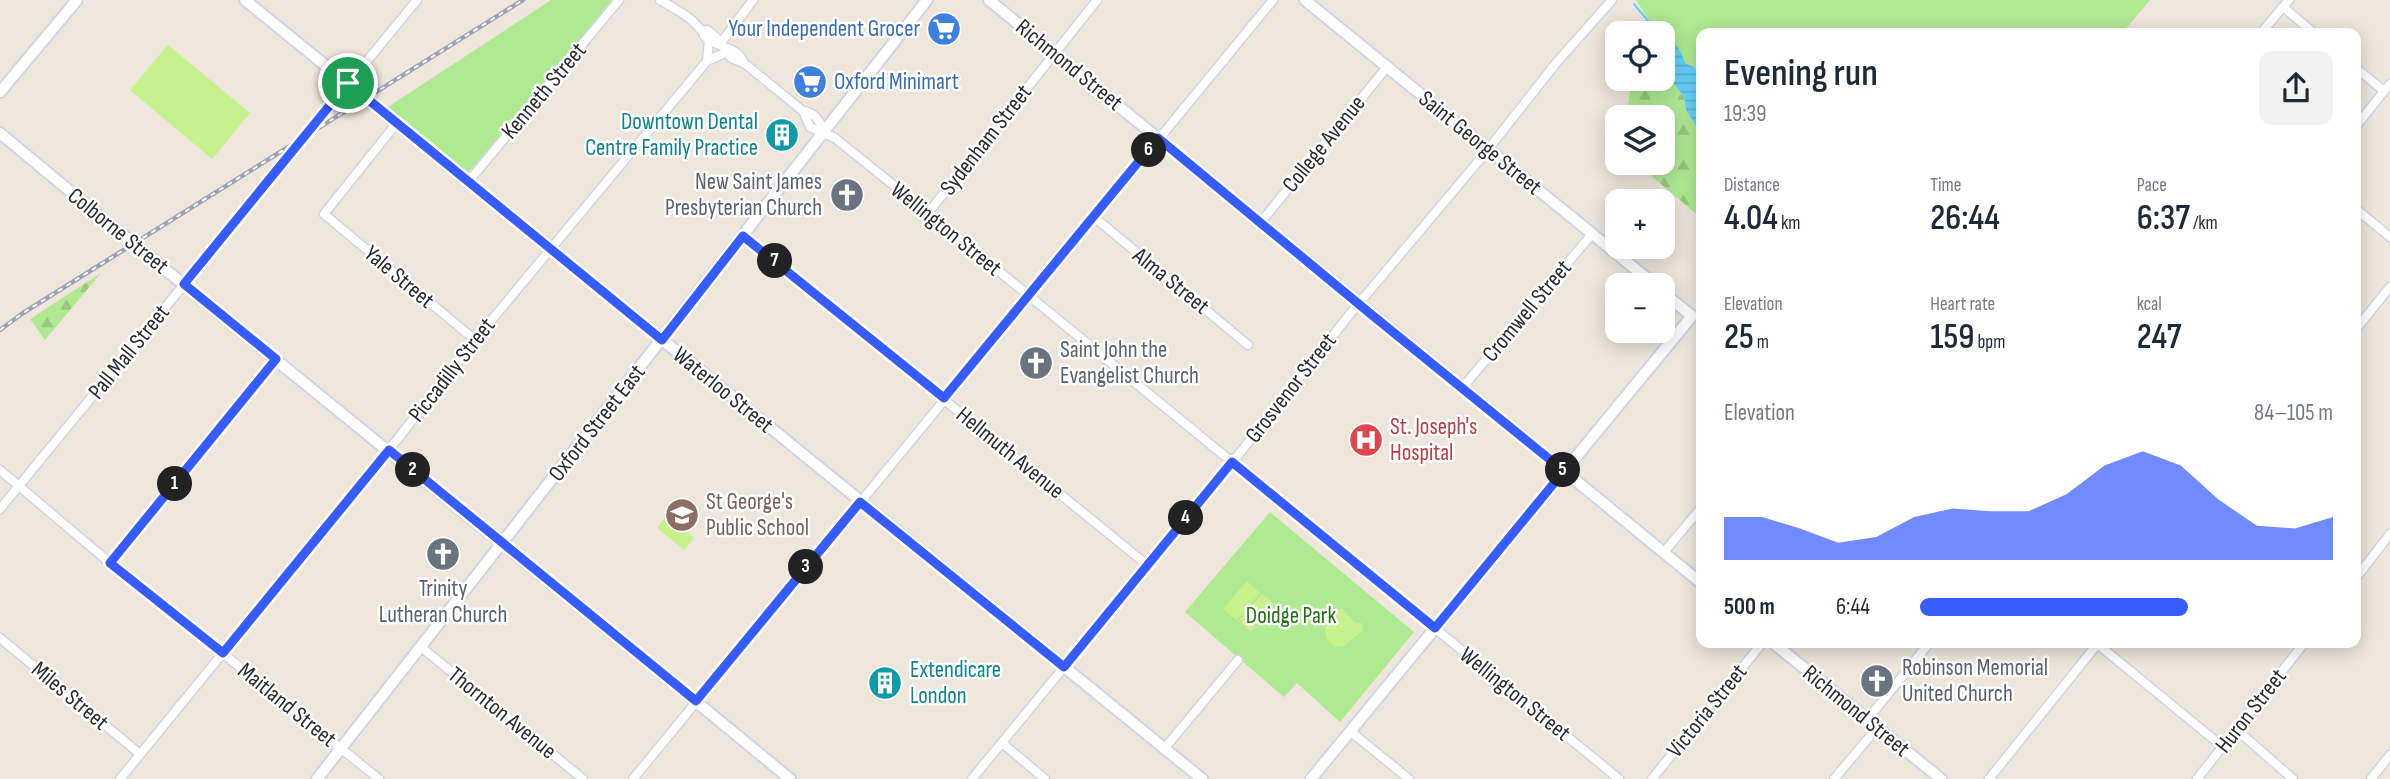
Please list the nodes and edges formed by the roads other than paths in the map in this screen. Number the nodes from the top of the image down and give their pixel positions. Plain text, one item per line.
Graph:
1 (77, 0) edge
2 (246, 0) edge
3 (417, 0) edge
4 (619, 0) edge
5 (660, 0) edge
6 (753, 0) edge
7 (927, 0) edge
8 (989, 0) edge
9 (1097, 0) edge
10 (1273, 0) edge
11 (1305, 0) edge
12 (1612, 0) edge
13 (2286, 4) edge
14 (2266, 28) edge
15 (2309, 28) edge
16 (719, 45) junction
17 (1055, 53) junction
18 (707, 61) junction
19 (1387, 67) junction
20 (2361, 71) edge
21 (348, 83) junction
22 (2387, 88) edge
23 (0, 92) edge
24 (2361, 120) edge
25 (396, 124) junction
26 (825, 132) junction
27 (0, 133) edge
28 (1158, 138) junction
29 (1488, 149) junction
30 (469, 181) junction
31 (928, 213) junction
32 (2361, 213) edge
33 (1094, 217) junction
34 (1261, 222) junction
35 (1592, 234) junction
36 (743, 236) junction
37 (2390, 237) edge
38 (551, 247) junction
39 (1640, 273) edge
40 (184, 284) junction
41 (2390, 287) edge
42 (1028, 296) junction
43 (1675, 302) edge
44 (1358, 304) junction
45 (1696, 319) edge
46 (1696, 321) edge
47 (2361, 323) edge
48 (475, 340) junction
49 (662, 340) junction
50 (1248, 345) dead end
51 (276, 359) junction
52 (1462, 387) junction
53 (944, 398) junction
54 (389, 450) junction
55 (1232, 462) junction
56 (0, 470) edge
57 (1564, 471) junction
58 (19, 486) junction
59 (860, 502) junction
60 (0, 509) edge
61 (1696, 514) edge
62 (2390, 534) edge
63 (503, 542) junction
64 (1664, 552) junction
65 (110, 563) junction
66 (1146, 564) junction
67 (2361, 572) edge
68 (1696, 579) edge
69 (1435, 628) junction
70 (0, 638) edge
71 (421, 647) junction
72 (1758, 648) edge
73 (1780, 648) edge
74 (1925, 648) edge
75 (2093, 648) edge
76 (2103, 648) edge
77 (2300, 648) edge
78 (223, 653) junction
79 (1238, 660) dead end
80 (1064, 667) junction
81 (696, 701) junction
82 (1867, 720) junction
83 (1877, 728) junction
84 (2237, 730) junction
85 (1350, 731) junction
86 (1002, 743) junction
87 (2223, 747) junction
88 (341, 748) junction
89 (1164, 749) junction
90 (140, 754) junction
91 (2390, 755) edge
92 (120, 779) edge
93 (317, 779) edge
94 (379, 779) edge
95 (583, 779) edge
96 (633, 779) edge
97 (790, 779) edge
98 (972, 779) edge
99 (1045, 779) edge
100 (1202, 779) edge
101 (1311, 779) edge
102 (1409, 779) edge
103 (1619, 779) edge
104 (1652, 779) edge
105 (1833, 779) edge
106 (1941, 779) edge
107 (1989, 779) edge
108 (2197, 779) edge
109 (2293, 779) edge
110 (2371, 779) edge

1 - 23 street
2 - 21 street, Waterloo Street
3 - 21 street, Pall Mall Street
4 - 30 street, Kenneth Street
5 - 16 street, Wellington Street
6 - 16 street, Piccadilly Street
7 - 26 street, Oxford Street East
8 - 17 street, Richmond Street
9 - 17 street, Sydenham Street
10 - 28 street
11 - 19 street, Saint George Street
12 - 29 street, Grosvenor Street
13 - 14 street
13 - 15 street
16 - 18 street
16 - 18 street, Piccadilly Street
16 - 26 street, Wellington Street
17 - 28 street, Richmond Street
17 - 31 street, Sydenham Street
18 - 38 street, Piccadilly Street
19 - 29 street, Saint George Street
19 - 34 street, College Avenue
20 - 22 street
21 - 25 street, Waterloo Street
21 - 40 street, Pall Mall Street
22 - 24 street
25 - 30 street, Waterloo Street
25 - 48 street, Yale Street
26 - 31 street, Wellington Street
26 - 36 street, Oxford Street East
27 - 40 street, Colborne Street
28 - 33 street
28 - 34 street, Richmond Street
29 - 35 street, Saint George Street
29 - 44 street, Grosvenor Street
30 - 38 street, Waterloo Street
31 - 42 street, Wellington Street
32 - 37 street
33 - 42 street
33 - 50 street, Alma Street
34 - 44 street, Richmond Street
35 - 39 street, Saint George Street
35 - 52 street, Cromwell Street
36 - 49 street, Oxford Street East
36 - 53 street, Hellmuth Avenue
38 - 48 street, Piccadilly Street
38 - 49 street, Waterloo Street
40 - 51 street, Colborne Street
40 - 58 street, Pall Mall Street
41 - 47 street
42 - 53 street
42 - 55 street, Wellington Street
43 - 45 street
44 - 52 street, Richmond Street
44 - 55 street, Grosvenor Street
46 - 57 street
48 - 54 street, Piccadilly Street
49 - 59 street, Waterloo Street
49 - 63 street, Oxford Street East
51 - 54 street, Colborne Street
51 - 65 street
52 - 57 street, Richmond Street
53 - 59 street
53 - 66 street, Hellmuth Avenue
54 - 63 street, Colborne Street
54 - 78 street, Piccadilly Street
55 - 66 street, Grosvenor Street
55 - 69 street, Wellington Street
56 - 58 street, Maitland Street
57 - 64 street, Richmond Street
57 - 69 street
58 - 60 street, Pall Mall Street
58 - 65 street, Maitland Street
59 - 80 street, Waterloo Street
59 - 81 street
61 - 64 street
62 - 67 street
63 - 71 street, Oxford Street East
63 - 81 street, Colborne Street
64 - 68 street, Richmond Street
65 - 78 street, Maitland Street
66 - 80 street, Grosvenor Street
69 - 85 street
69 - 103 street, Wellington Street
70 - 90 street, Miles Street
71 - 88 street, Oxford Street East
71 - 95 street, Thornton Avenue
72 - 104 street, Victoria Street
73 - 82 street, Richmond Street
74 - 82 street
75 - 107 street
76 - 87 street
77 - 84 street, Huron Street
78 - 88 street, Maitland Street
78 - 90 street, Piccadilly Street
79 - 89 street
80 - 86 street, Grosvenor Street
80 - 89 street, Waterloo Street
81 - 96 street
81 - 97 street, Colborne Street
82 - 83 street, Richmond Street
83 - 105 street
83 - 106 street, Richmond Street
84 - 87 street, Huron Street
84 - 109 street
85 - 101 street
85 - 102 street
86 - 98 street, Grosvenor Street
86 - 99 street
87 - 108 street, Huron Street
88 - 93 street, Oxford Street East
88 - 94 street, Maitland Street
89 - 100 street, Waterloo Street
90 - 92 street, Piccadilly Street
91 - 110 street

